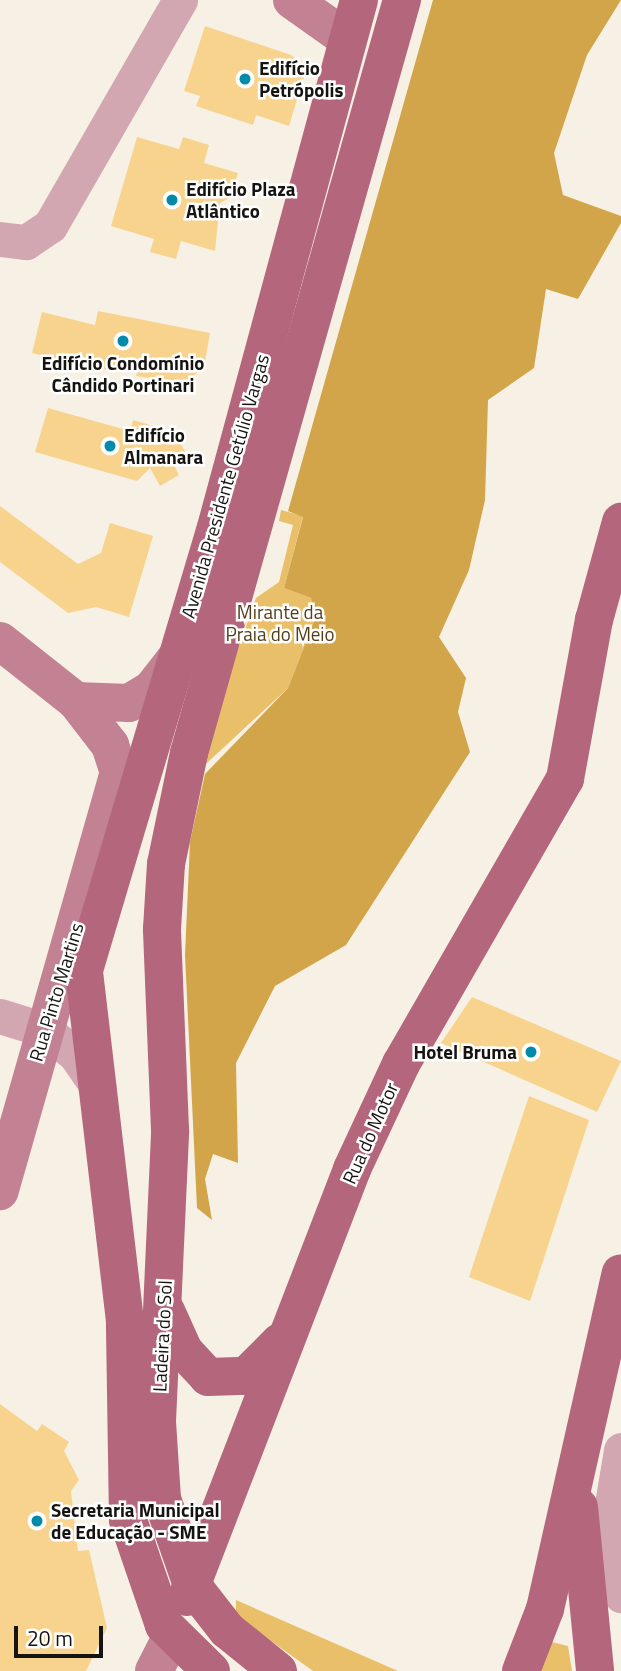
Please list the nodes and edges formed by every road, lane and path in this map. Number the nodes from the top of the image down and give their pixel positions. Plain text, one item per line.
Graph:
1 (180, 0) edge
2 (292, 0) edge
3 (359, 0) edge
4 (402, 0) edge
5 (347, 38) junction
6 (0, 239) edge
7 (621, 522) edge
8 (0, 641) edge
9 (176, 658) junction
10 (76, 701) junction
11 (84, 970) joint
12 (0, 1016) edge
13 (45, 1030) junction
14 (99, 1089) junction
15 (0, 1191) edge
16 (621, 1273) edge
17 (165, 1308) junction
18 (296, 1317) junction
19 (621, 1450) edge
20 (576, 1480) junction
21 (192, 1585) junction
22 (621, 1595) edge
23 (171, 1637) junction
24 (528, 1655) edge
25 (595, 1660) edge
26 (154, 1671) edge
27 (211, 1671) edge
28 (278, 1671) edge

1 - 6 street
2 - 5 main road
3 - 5 main road, Avenida Presidente Getúlio Vargas
4 - 17 main road, Ladeira do Sol
5 - 9 main road, Avenida Presidente Getúlio Vargas
7 - 18 main road, Rua do Motor
8 - 10 main road, Rua Pinto Martins
9 - 10 main road
9 - 11 main road, Avenida Presidente Getúlio Vargas
10 - 13 main road, Rua Pinto Martins
11 - 14 main road, Ladeira do Sol
12 - 13 street
13 - 14 street
13 - 15 main road, Rua Pinto Martins
14 - 23 main road, Ladeira do Sol
16 - 20 main road
17 - 18 main road
17 - 21 main road, Ladeira do Sol
18 - 21 main road, Rua do Motor
19 - 22 street
20 - 24 main road
20 - 25 main road
21 - 23 main road, Rua do Motor
21 - 28 main road, Ladeira do Sol
23 - 26 main road
23 - 27 main road, Ladeira do Sol
24 - 25 main road

